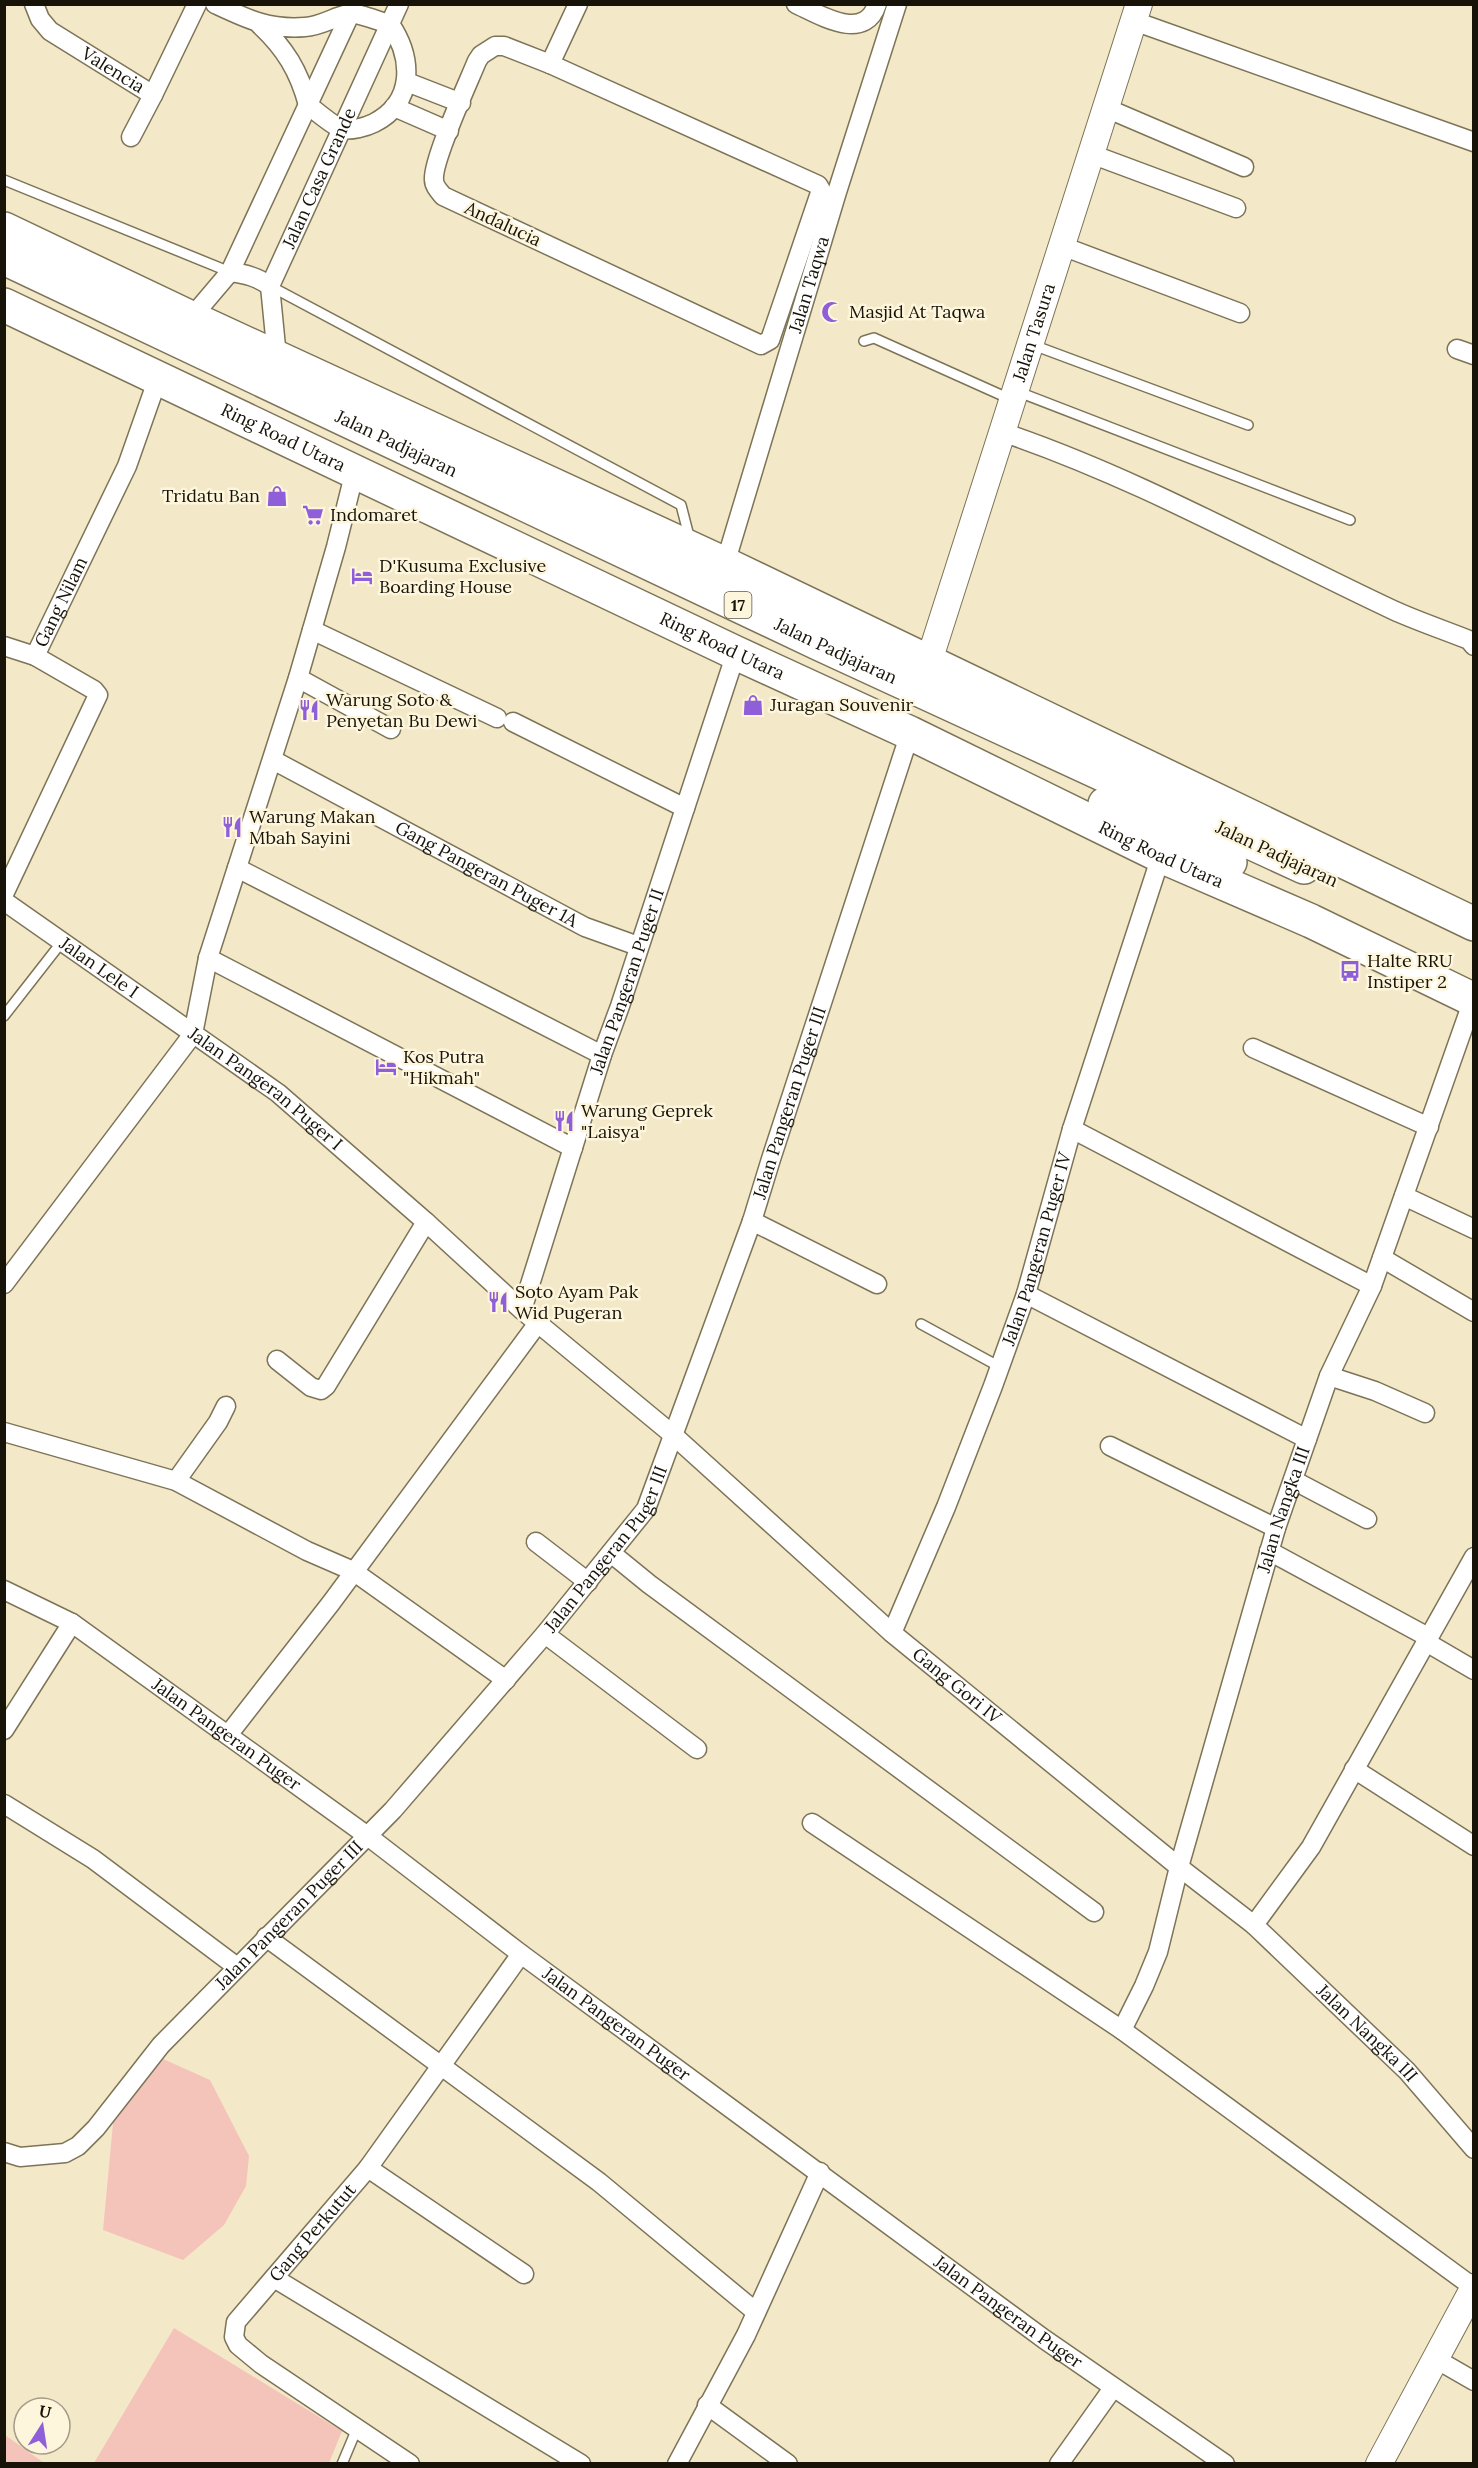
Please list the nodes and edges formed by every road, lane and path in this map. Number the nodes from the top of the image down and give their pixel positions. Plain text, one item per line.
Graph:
1 (34, 4) edge
2 (197, 4) edge
3 (215, 4) edge
4 (399, 4) edge
5 (578, 4) edge
6 (796, 4) edge
7 (877, 4) edge
8 (897, 4) edge
9 (353, 9) edge
10 (1137, 13) edge
11 (259, 24) junction
12 (390, 24) junction
13 (550, 64) junction
14 (407, 82) junction
15 (153, 95) junction
16 (461, 103) junction
17 (308, 105) junction
18 (394, 107) junction
19 (1106, 108) junction
20 (342, 129) junction
21 (449, 131) junction
22 (131, 137) dead end
23 (1473, 142) edge
24 (1091, 154) junction
25 (1244, 167) dead end
26 (4, 180) edge
27 (1236, 208) dead end
28 (4, 228) edge
29 (1062, 246) junction
30 (4, 258) edge
31 (230, 272) junction
32 (95, 286) junction
33 (270, 286) junction
34 (11, 301) edge
35 (1240, 313) dead end
36 (191, 318) junction
37 (864, 341) dead end
38 (1030, 344) junction
39 (277, 357) junction
40 (158, 378) junction
41 (1014, 395) junction
42 (1248, 425) dead end
43 (1002, 432) junction
44 (355, 471) junction
45 (1350, 520) dead end
46 (691, 548) junction
47 (725, 564) junction
48 (826, 629) junction
49 (312, 630) junction
50 (4, 646) edge
51 (1473, 646) edge
52 (736, 653) junction
53 (35, 656) junction
54 (929, 661) junction
55 (298, 678) junction
56 (391, 729) dead end
57 (910, 733) junction
58 (273, 759) junction
59 (685, 808) junction
60 (1161, 856) junction
61 (237, 868) junction
62 (4, 894) edge
63 (4, 901) edge
64 (1316, 913) junction
65 (1473, 924) edge
66 (61, 943) junction
67 (1473, 945) edge
68 (638, 946) junction
69 (208, 958) junction
70 (1473, 976) edge
71 (1473, 1000) edge
72 (4, 1016) edge
73 (193, 1034) junction
74 (1253, 1048) dead end
75 (602, 1055) junction
76 (1429, 1127) junction
77 (1072, 1129) junction
78 (573, 1148) junction
79 (1404, 1196) junction
80 (752, 1221) junction
81 (426, 1222) junction
82 (1473, 1229) edge
83 (1382, 1258) junction
84 (4, 1284) edge
85 (877, 1284) dead end
86 (1372, 1286) junction
87 (1026, 1294) junction
88 (522, 1310) junction
89 (1473, 1312) edge
90 (538, 1323) junction
91 (921, 1324) dead end
92 (277, 1360) dead end
93 (1000, 1367) junction
94 (1329, 1376) junction
95 (226, 1406) dead end
96 (1425, 1413) dead end
97 (4, 1432) edge
98 (672, 1434) junction
99 (1307, 1439) junction
100 (1110, 1446) dead end
101 (1293, 1480) junction
102 (176, 1481) junction
103 (1367, 1519) dead end
104 (1276, 1528) junction
105 (536, 1542) dead end
106 (1269, 1551) junction
107 (611, 1553) junction
108 (1473, 1557) edge
109 (353, 1571) junction
110 (588, 1582) junction
111 (4, 1590) edge
112 (72, 1623) junction
113 (892, 1633) junction
114 (545, 1634) junction
115 (1427, 1640) junction
116 (1473, 1670) edge
117 (506, 1680) junction
118 (4, 1730) edge
119 (228, 1736) junction
120 (697, 1749) dead end
121 (1354, 1769) junction
122 (4, 1804) edge
123 (812, 1823) dead end
124 (369, 1837) junction
125 (1473, 1846) edge
126 (1179, 1867) junction
127 (1094, 1912) dead end
128 (1254, 1925) junction
129 (266, 1937) junction
130 (521, 1954) junction
131 (237, 1967) junction
132 (1122, 2030) junction
133 (441, 2065) junction
134 (1473, 2149) edge
135 (4, 2152) edge
136 (368, 2168) junction
137 (820, 2172) junction
138 (524, 2274) dead end
139 (274, 2278) junction
140 (1473, 2287) edge
141 (756, 2312) junction
142 (1434, 2358) junction
143 (1473, 2381) edge
144 (1113, 2388) junction
145 (707, 2404) junction
146 (358, 2426) junction
147 (342, 2463) edge
148 (410, 2463) edge
149 (581, 2463) edge
150 (677, 2463) edge
151 (788, 2463) edge
152 (1059, 2463) edge
153 (1225, 2463) edge
154 (1379, 2463) edge

1 - 15 street, Valencia
2 - 15 street, Valencia
3 - 11 street
4 - 12 street, Jalan Casa Grande
5 - 13 street
6 - 7 street
8 - 47 street, Jalan Taqwa
9 - 11 street
9 - 12 street
9 - 17 street
10 - 19 street, Jalan Tasura
10 - 23 street
11 - 17 street
12 - 14 street
12 - 20 street, Jalan Casa Grande
13 - 16 street, Andalucia
13 - 21 street, Andalucia
14 - 16 street
14 - 18 street
15 - 22 street
16 - 21 street, Andalucia
17 - 20 street
17 - 31 street
18 - 20 street
18 - 21 street
19 - 24 street, Jalan Tasura
19 - 25 street
20 - 33 street, Jalan Casa Grande
24 - 27 street
24 - 29 street, Jalan Tasura
26 - 31 lane
28 - 32 highway
29 - 35 street
29 - 38 street, Jalan Tasura
30 - 32 highway, Jalan Padjajaran / 17
31 - 33 street
31 - 36 street
32 - 36 highway
32 - 48 highway, Jalan Padjajaran / 17
33 - 39 street
33 - 46 lane
34 - 40 highway, Ring Road Utara
34 - 64 highway, Jalan Padjajaran / 17
36 - 39 highway
37 - 41 lane
38 - 41 street, Jalan Tasura
38 - 42 lane
39 - 46 highway
40 - 44 highway, Ring Road Utara
40 - 53 street, Gang Nilam
41 - 43 street, Jalan Tasura
41 - 45 lane
43 - 51 street
43 - 54 street, Jalan Tasura
44 - 49 street, Jalan Pangeran Puger I
44 - 52 highway, Ring Road Utara
46 - 47 highway
47 - 48 highway
48 - 54 highway
48 - 67 highway, Jalan Padjajaran / 17
49 - 55 street, Jalan Pangeran Puger I
49 - 59 street
50 - 53 street
52 - 57 highway, Ring Road Utara
52 - 59 street, Jalan Pangeran Puger II
53 - 62 street, Gang Nilam
54 - 65 highway
55 - 56 street
55 - 58 street, Jalan Pangeran Puger I
57 - 60 highway, Ring Road Utara
57 - 80 street, Jalan Pangeran Puger III
58 - 61 street, Jalan Pangeran Puger I
58 - 68 street, Gang Pangeran Puger 1A
59 - 68 street, Jalan Pangeran Puger II
60 - 64 highway, Ring Road Utara
60 - 77 street, Jalan Pangeran Puger IV
61 - 69 street, Jalan Pangeran Puger I
61 - 75 street
63 - 66 street, Jalan Lele I
64 - 70 highway, Jalan Padjajaran / 17
64 - 71 highway, Ring Road Utara
66 - 72 lane
66 - 73 street, Jalan Lele I
68 - 75 street, Jalan Pangeran Puger II
69 - 73 street, Jalan Pangeran Puger I
69 - 78 street
71 - 76 street, Jalan Nangka III
73 - 81 street, Jalan Pangeran Puger I
73 - 84 street
74 - 76 street
75 - 78 street, Jalan Pangeran Puger II
76 - 79 street, Jalan Nangka III
77 - 86 street
77 - 87 street, Jalan Pangeran Puger IV
78 - 88 street, Jalan Pangeran Puger II
79 - 82 street
79 - 83 street, Jalan Nangka III
80 - 85 street
80 - 98 street, Jalan Pangeran Puger III
81 - 88 street, Jalan Pangeran Puger I
81 - 92 street
83 - 86 street, Jalan Nangka III
83 - 89 street
86 - 94 street, Jalan Nangka III
87 - 93 street, Jalan Pangeran Puger IV
87 - 99 street
88 - 90 street, Jalan Pangeran Puger I
90 - 98 street, Jalan Pangeran Puger I
90 - 109 street
91 - 93 lane
93 - 113 street, Jalan Pangeran Puger IV
94 - 96 street
94 - 99 street, Jalan Nangka III
95 - 102 street
97 - 102 street
98 - 107 street, Jalan Pangeran Puger III
98 - 113 street, Gang Gori IV
99 - 101 street, Jalan Nangka III
100 - 104 street
101 - 103 street
101 - 104 street, Jalan Nangka III
102 - 109 street
104 - 106 street, Jalan Nangka III
105 - 110 street
106 - 115 street
106 - 126 street, Jalan Nangka III
107 - 110 street, Jalan Pangeran Puger III
107 - 127 street
108 - 115 street
109 - 117 street
109 - 119 street
110 - 114 street, Jalan Pangeran Puger III
111 - 112 street, Jalan Pangeran Puger
112 - 118 street
112 - 119 street, Jalan Pangeran Puger
113 - 126 street, Gang Gori IV
114 - 117 street, Jalan Pangeran Puger III
114 - 120 street
115 - 116 street
115 - 121 street
117 - 124 street, Jalan Pangeran Puger III
119 - 124 street, Jalan Pangeran Puger
121 - 125 street
121 - 128 street
122 - 131 street
123 - 132 street
124 - 129 street, Jalan Pangeran Puger III
124 - 130 street, Jalan Pangeran Puger
126 - 128 street, Gang Gori IV
126 - 132 street, Jalan Nangka III
128 - 134 street, Jalan Nangka III
129 - 131 street, Jalan Pangeran Puger III
129 - 133 street
130 - 133 street, Gang Perkutut
130 - 137 street, Jalan Pangeran Puger
131 - 135 street, Jalan Pangeran Puger III
132 - 140 street
133 - 136 street, Gang Perkutut
133 - 141 street
136 - 138 street
136 - 139 street, Gang Perkutut
137 - 141 street
137 - 144 street, Jalan Pangeran Puger
139 - 146 street
139 - 149 street, Gang Perkutut
140 - 142 street
141 - 145 street
142 - 143 street
142 - 154 street
144 - 152 street
144 - 153 street, Jalan Pangeran Puger
145 - 150 street
145 - 151 street
146 - 147 lane
146 - 148 street

